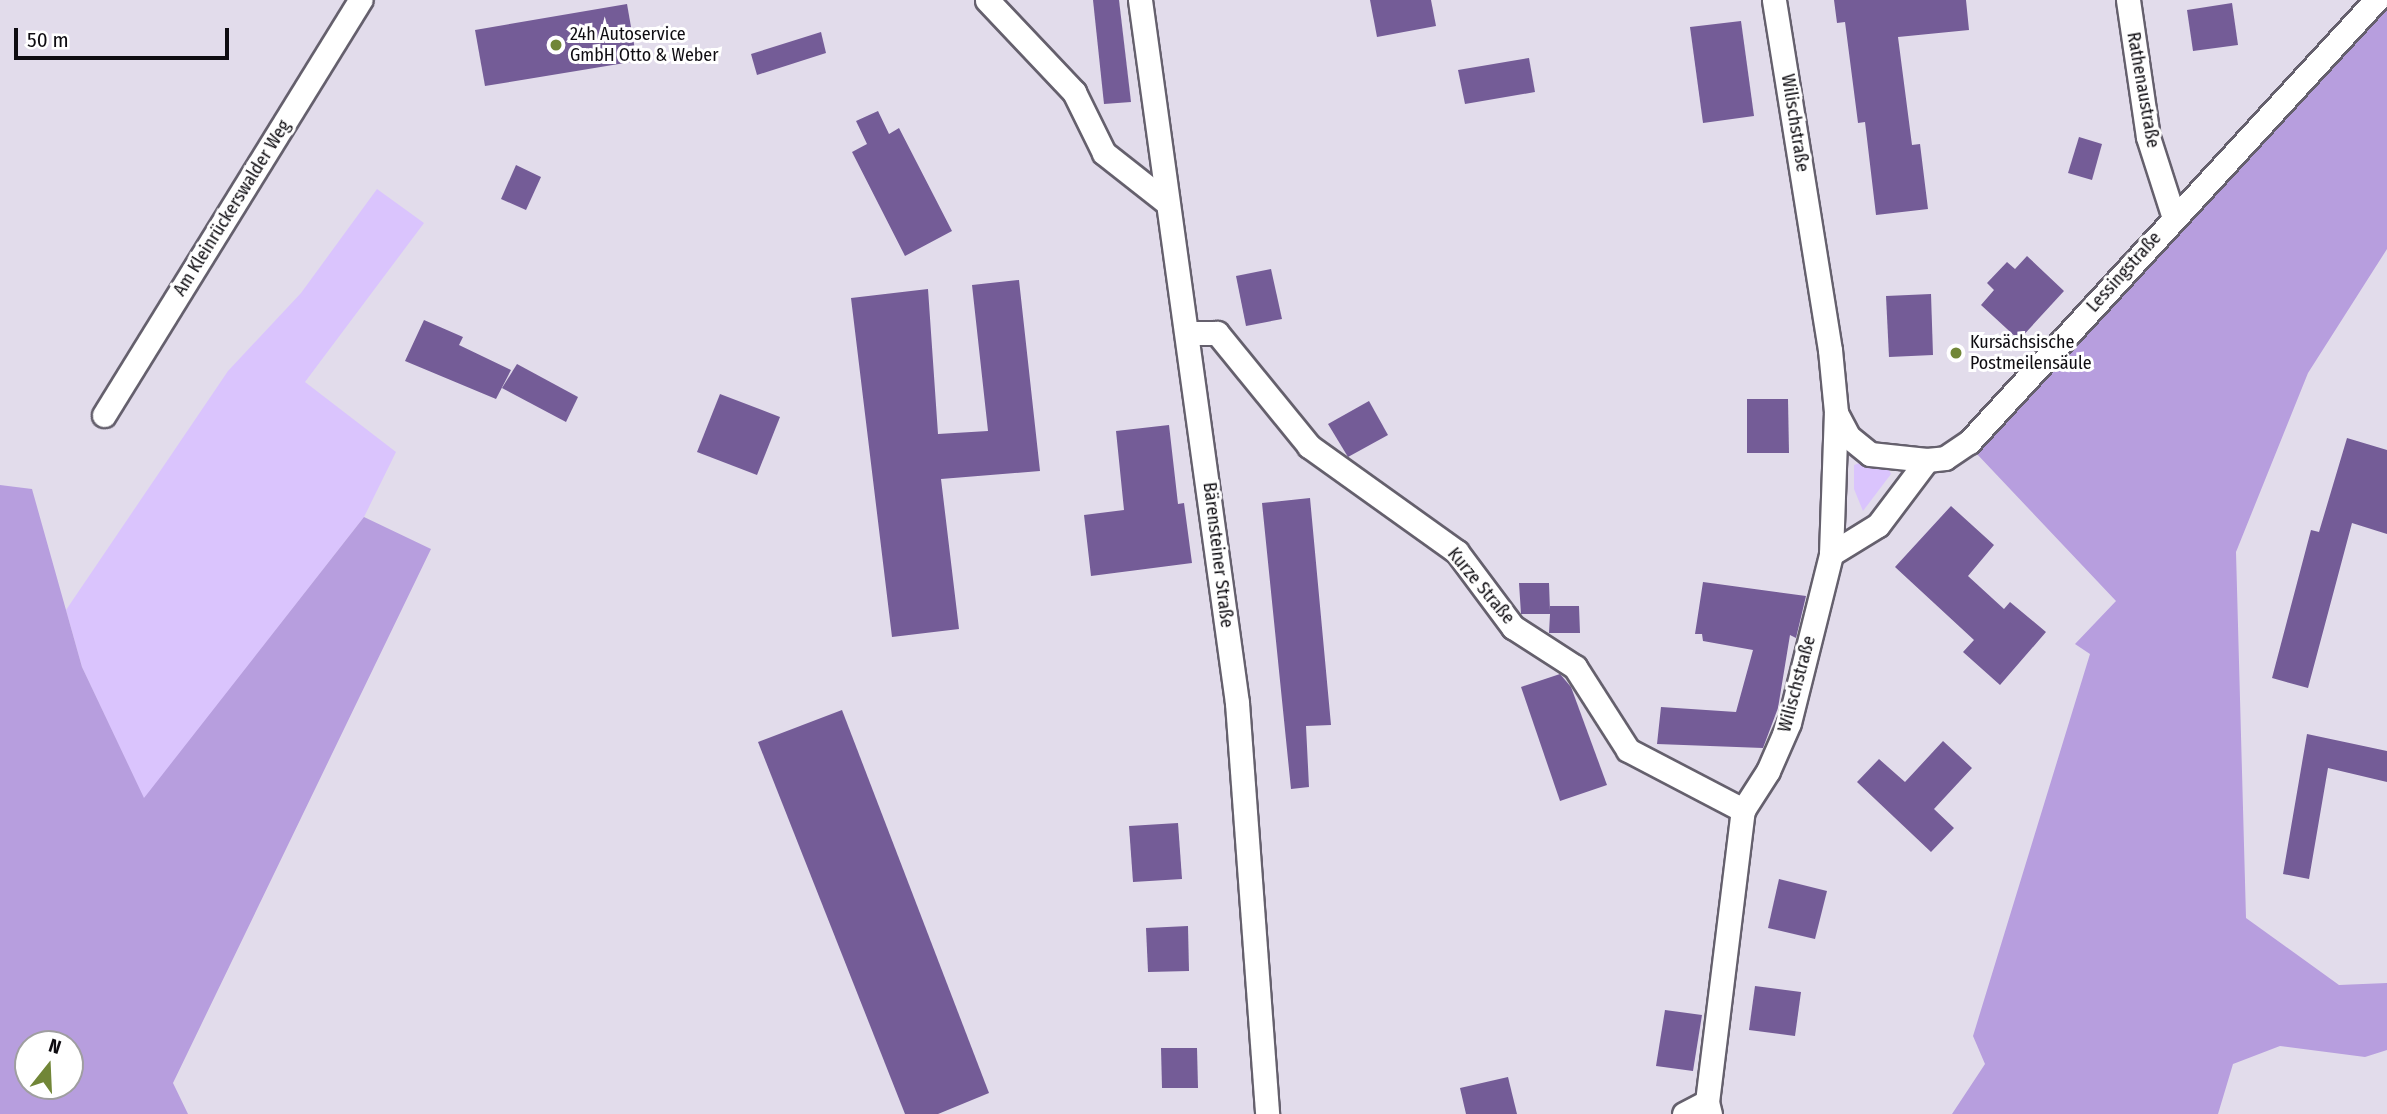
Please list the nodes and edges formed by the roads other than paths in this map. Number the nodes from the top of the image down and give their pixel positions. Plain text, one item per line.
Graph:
1 (360, 0) edge
2 (987, 0) edge
3 (1140, 0) edge
4 (1774, 0) edge
5 (2128, 0) edge
6 (2376, 0) edge
7 (1165, 201) junction
8 (2174, 218) junction
9 (1189, 333) junction
10 (1836, 412) junction
11 (104, 415) dead end
12 (1927, 460) junction
13 (1831, 554) junction
14 (1743, 810) junction
15 (1708, 1108) edge
16 (1267, 1114) edge
17 (1684, 1114) edge

1 - 11 street, Am Kleinrückerswalder Weg
2 - 7 street
3 - 7 street, Bärensteiner Straße
4 - 10 street, Wilischstraße
5 - 8 street, Rathenaustraße
6 - 8 street, Lessingstraße
7 - 9 street, Bärensteiner Straße
8 - 12 street, Lessingstraße
9 - 14 street, Kurze Straße
9 - 16 street, Bärensteiner Straße
10 - 12 street, Wilischstraße
10 - 13 street, Wilischstraße
12 - 13 street
13 - 14 street, Wilischstraße
14 - 15 street, Wilischstraße
15 - 17 street

